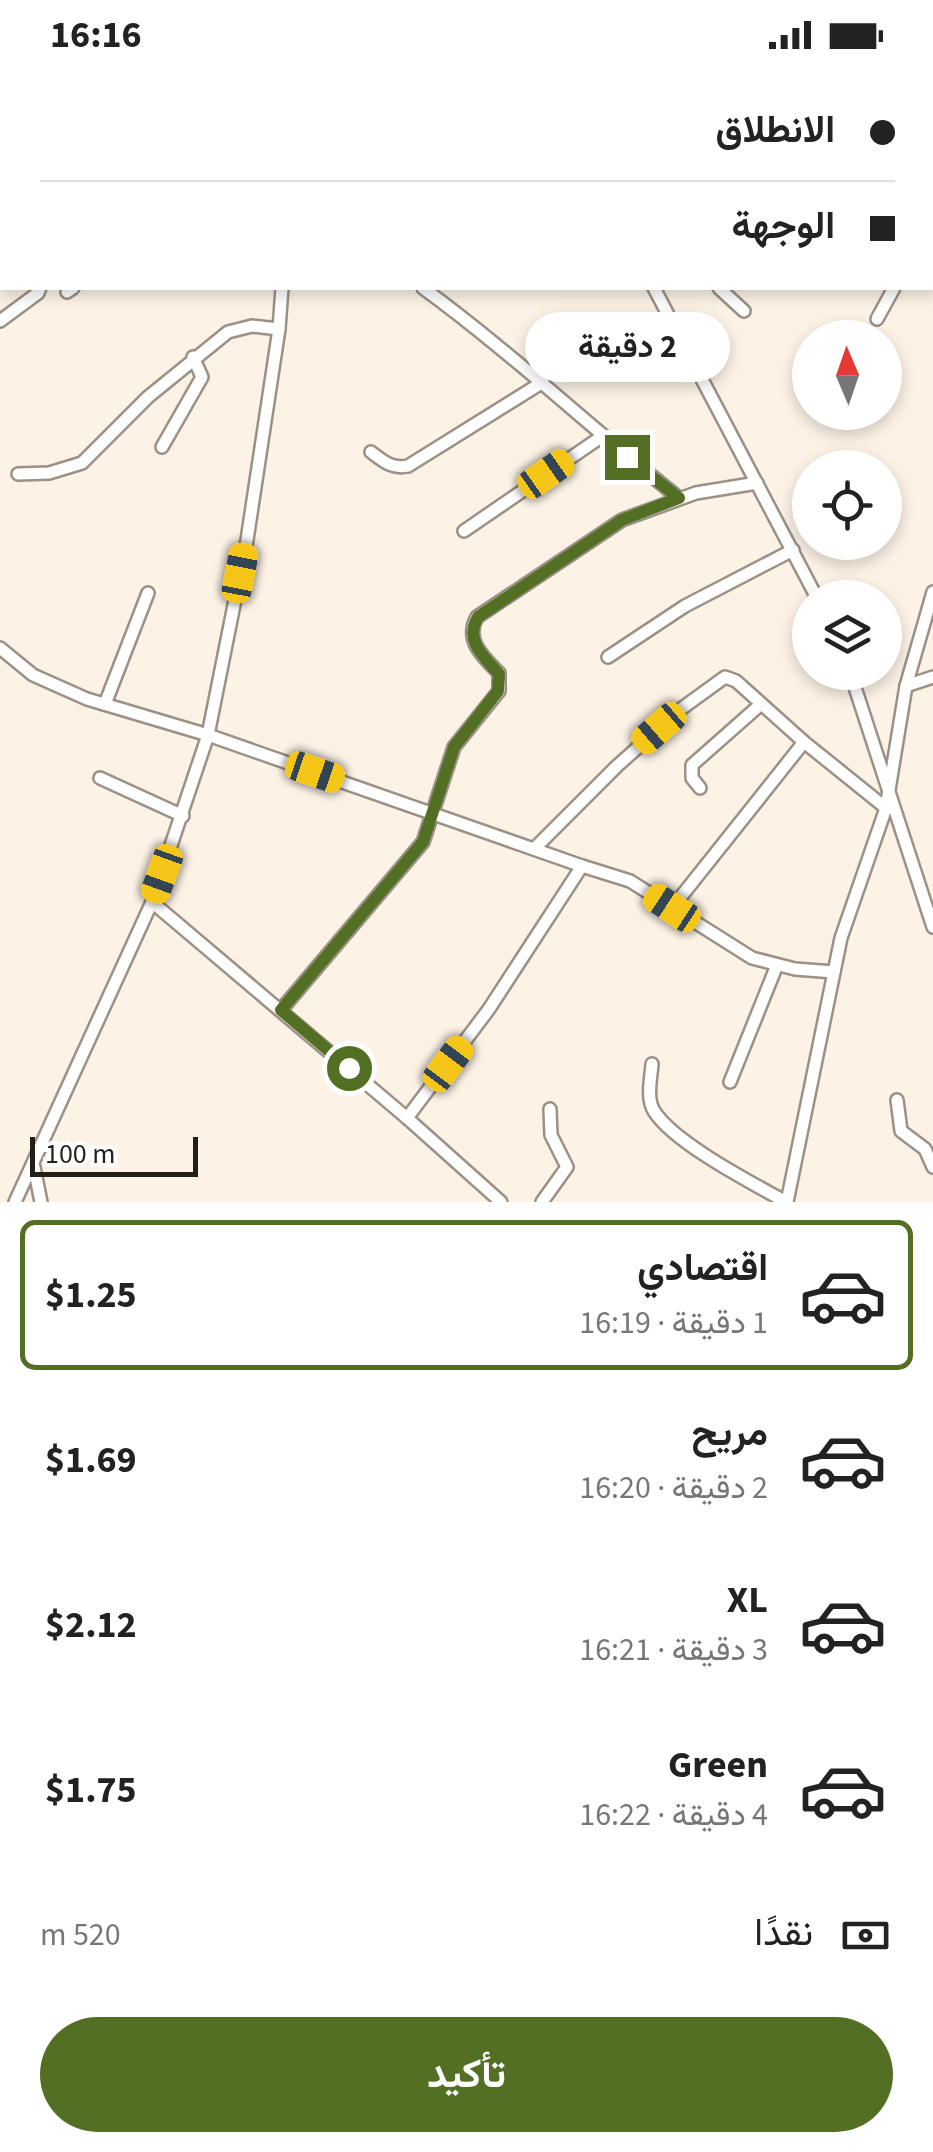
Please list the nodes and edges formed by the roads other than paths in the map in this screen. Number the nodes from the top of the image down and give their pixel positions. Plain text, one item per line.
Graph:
1 (39, 290) edge
2 (282, 290) edge
3 (425, 290) edge
4 (655, 290) edge
5 (721, 290) edge
6 (893, 290) edge
7 (744, 311) dead end
8 (877, 319) dead end
9 (0, 321) edge
10 (279, 329) junction
11 (193, 357) junction
12 (543, 382) junction
13 (602, 437) junction
14 (162, 447) dead end
15 (371, 452) dead end
16 (18, 474) dead end
17 (758, 482) junction
18 (679, 498) junction
19 (464, 531) dead end
20 (792, 548) edge
21 (792, 551) edge
22 (933, 592) edge
23 (148, 593) dead end
24 (0, 648) edge
25 (608, 657) dead end
26 (933, 677) edge
27 (906, 686) junction
28 (856, 690) edge
29 (104, 704) junction
30 (761, 704) junction
31 (208, 735) junction
32 (804, 742) junction
33 (100, 778) dead end
34 (700, 788) dead end
35 (887, 802) junction
36 (432, 812) junction
37 (184, 816) junction
38 (534, 849) junction
39 (582, 866) junction
40 (152, 902) junction
41 (672, 908) junction
42 (933, 926) edge
43 (777, 965) junction
44 (834, 972) junction
45 (281, 1010) junction
46 (652, 1064) dead end
47 (730, 1082) dead end
48 (897, 1100) dead end
49 (550, 1110) dead end
50 (407, 1118) junction
51 (34, 1166) junction
52 (933, 1167) edge
53 (15, 1202) edge
54 (41, 1202) edge
55 (501, 1202) edge
56 (542, 1202) edge
57 (787, 1202) edge

1 - 9 street
2 - 10 street
3 - 12 street
4 - 17 street
5 - 7 street
6 - 8 street
10 - 11 street
10 - 31 street
11 - 14 street
11 - 16 street
12 - 13 street
12 - 15 street
13 - 18 street
13 - 19 street
17 - 18 street
17 - 20 street
18 - 36 street
21 - 25 street
22 - 27 street
23 - 29 street
24 - 29 street
26 - 27 street
27 - 35 street
28 - 35 street
29 - 31 street
30 - 32 street
30 - 34 street
30 - 38 street
31 - 36 street
31 - 37 street
32 - 35 street
32 - 41 street
33 - 37 street
35 - 42 street
35 - 44 street
36 - 38 street
36 - 45 street
37 - 40 street
38 - 39 street
39 - 41 street
39 - 50 street
40 - 45 street
40 - 51 street
41 - 43 street
43 - 44 street
43 - 47 street
44 - 57 street
45 - 50 street
46 - 57 street
48 - 52 street
49 - 56 street
50 - 55 street
51 - 53 street
51 - 54 street

